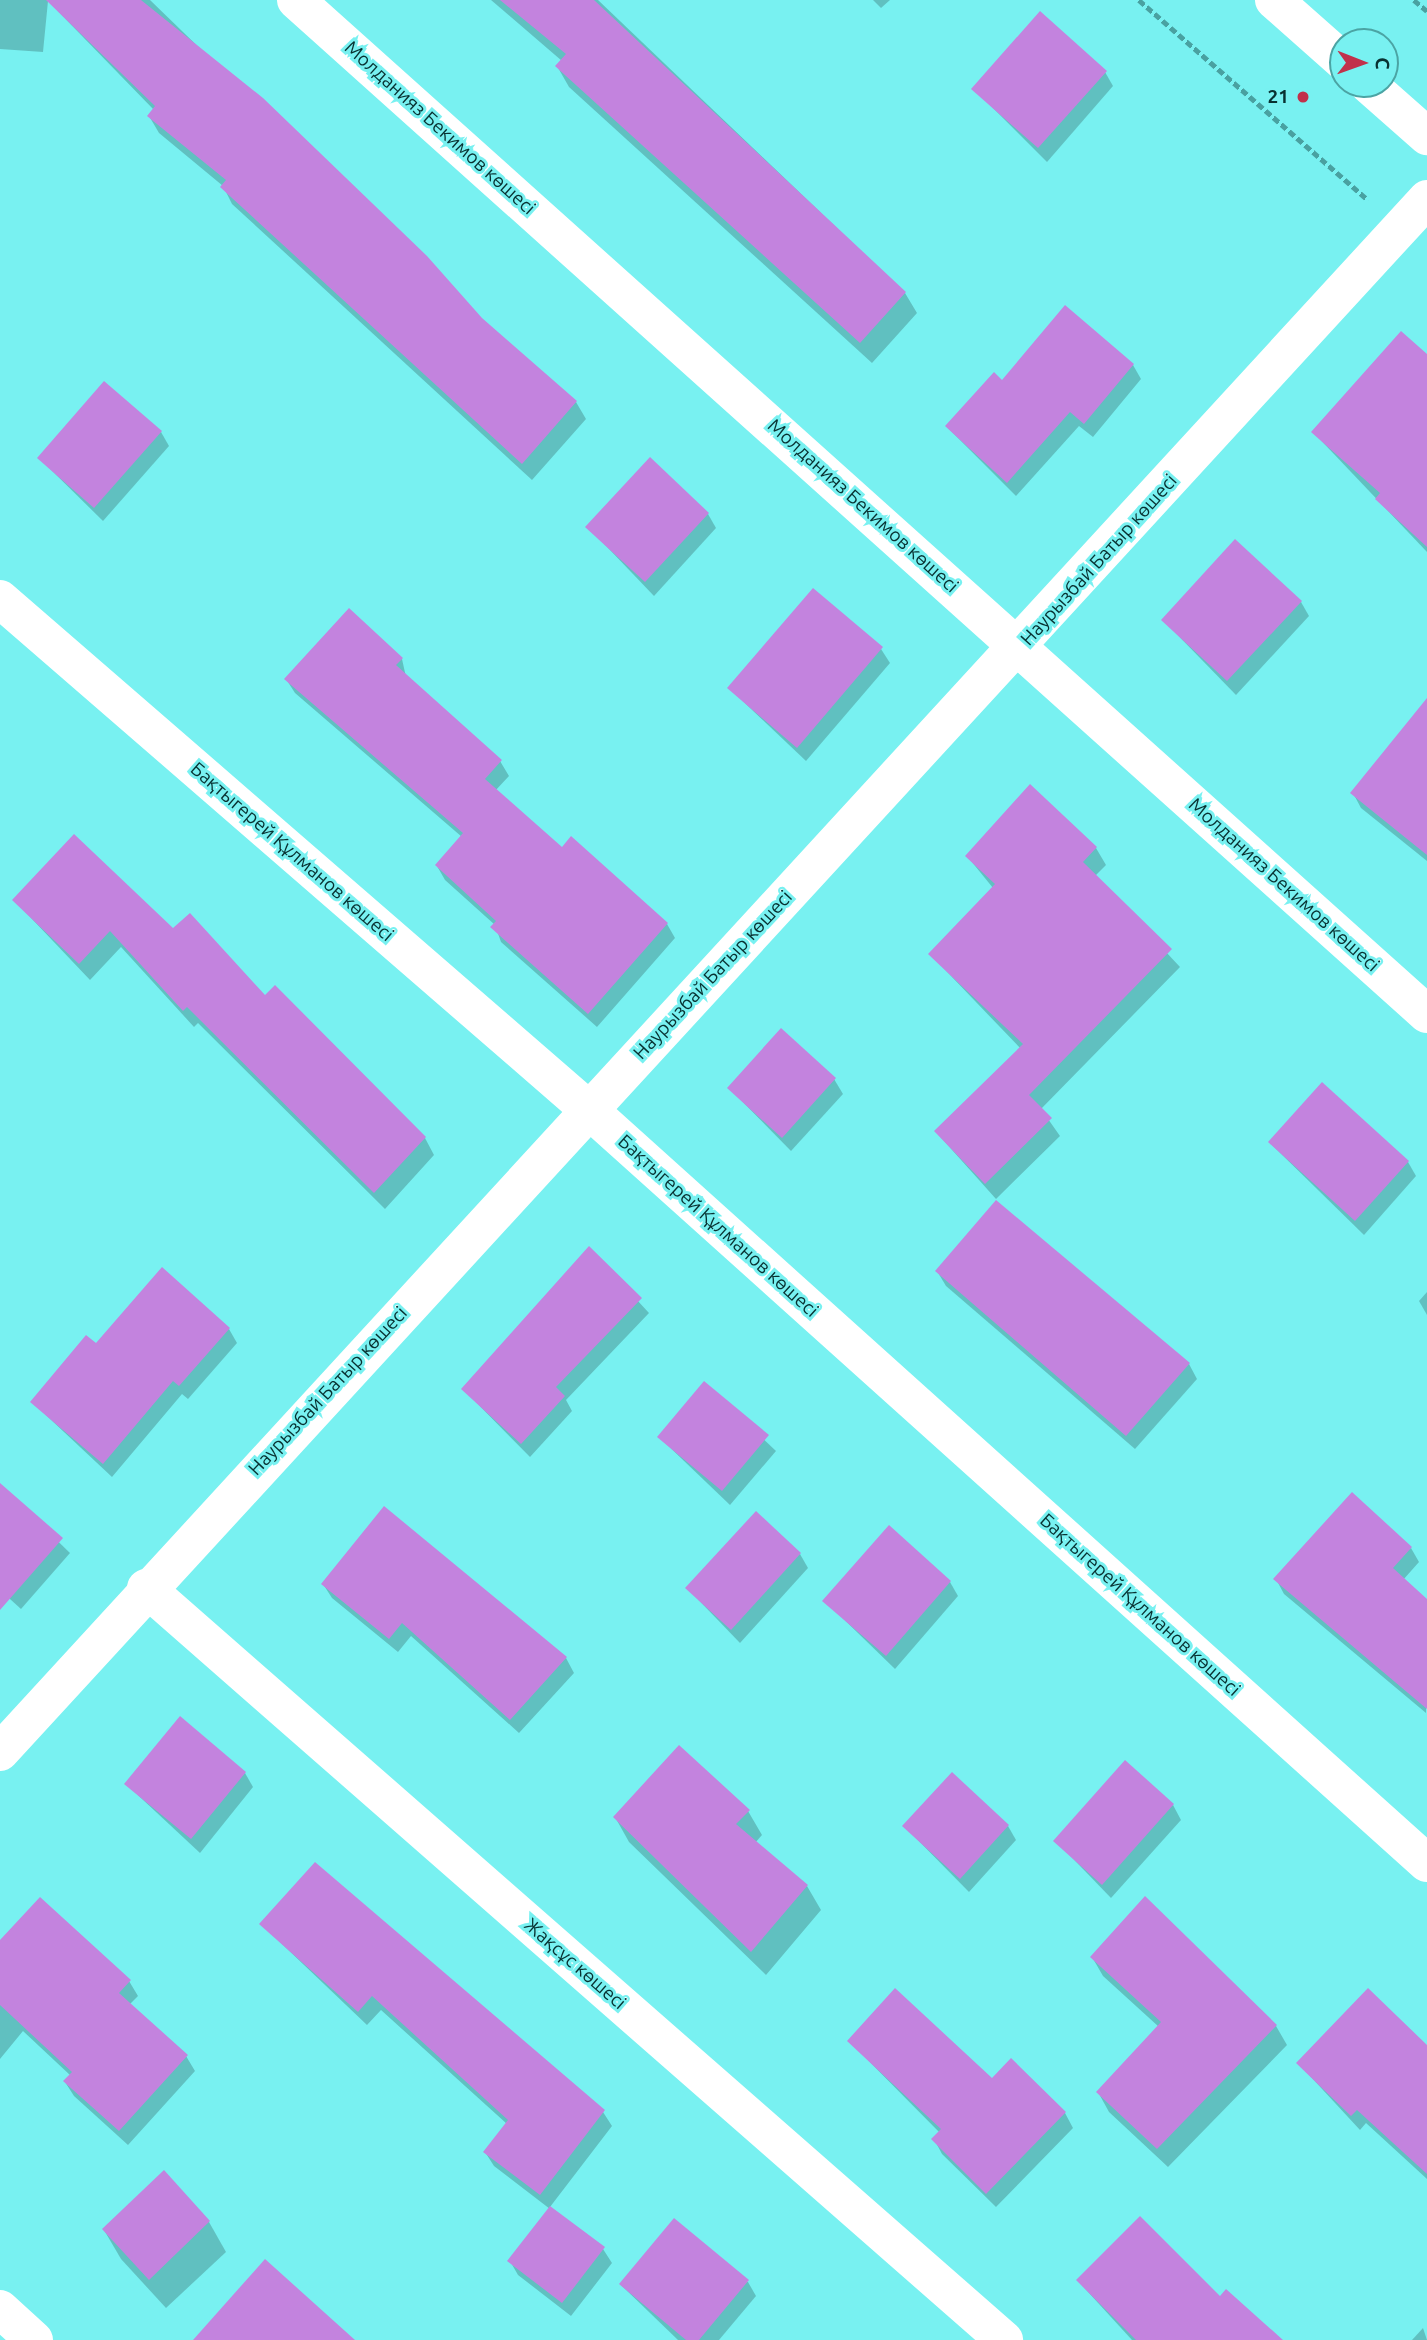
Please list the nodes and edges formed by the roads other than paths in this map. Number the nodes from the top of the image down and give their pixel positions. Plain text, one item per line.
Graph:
1 (296, 0) edge
2 (1274, 0) edge
3 (1329, 49) edge
4 (1384, 98) edge
5 (1427, 136) edge
6 (1427, 199) edge
7 (0, 599) edge
8 (1021, 647) junction
9 (1427, 1014) edge
10 (588, 1109) junction
11 (146, 1588) junction
12 (0, 1752) edge
13 (1427, 1863) edge
14 (0, 2309) edge
15 (34, 2340) edge
16 (1004, 2340) edge

1 - 8 street, Молданияз Бекимов көшесі
2 - 3 street
4 - 5 street
6 - 8 street, Наурызбай Батыр көшесі
7 - 10 street, Бақтыгерей Құлманов көшесі
8 - 9 street, Молданияз Бекимов көшесі
8 - 10 street, Наурызбай Батыр көшесі
10 - 11 street, Наурызбай Батыр көшесі
10 - 13 street, Бақтыгерей Құлманов көшесі
11 - 12 street, Наурызбай Батыр көшесі
11 - 16 street, Жақсұс көшесі
14 - 15 street

